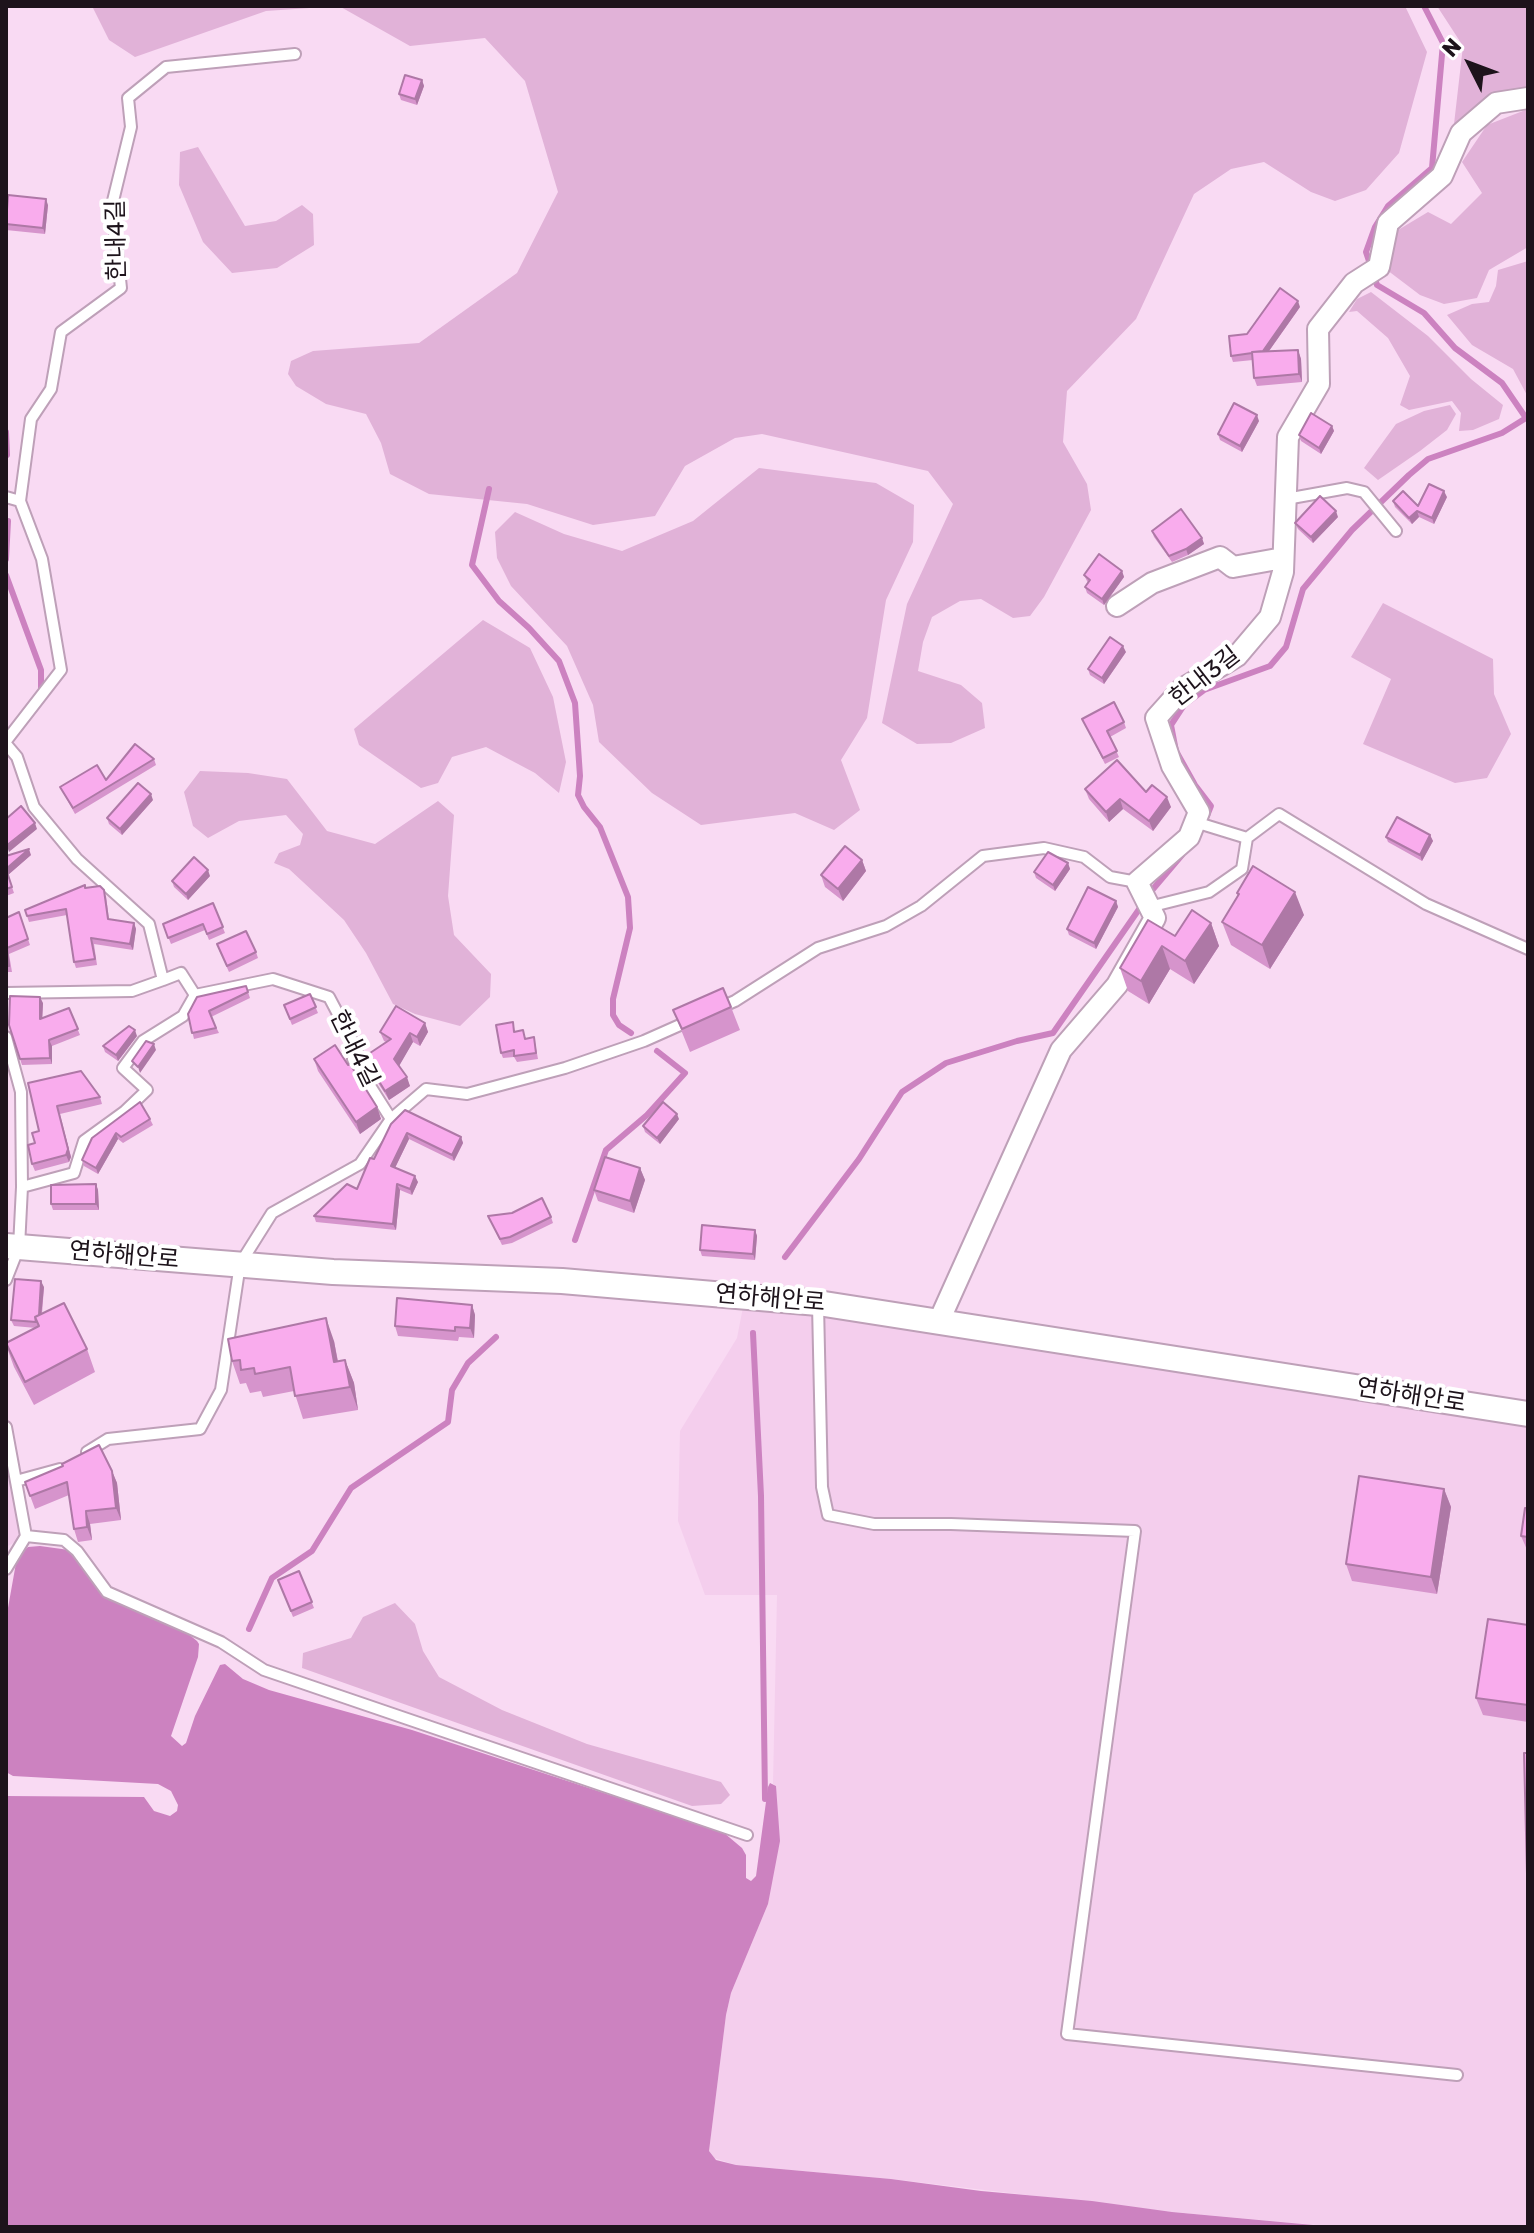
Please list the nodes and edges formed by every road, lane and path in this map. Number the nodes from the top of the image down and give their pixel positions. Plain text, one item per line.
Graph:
1 (295, 54) dead end
2 (1528, 98) edge
3 (6, 497) edge
4 (1286, 499) junction
5 (20, 501) junction
6 (1396, 531) dead end
7 (1283, 558) junction
8 (1117, 606) dead end
9 (6, 743) edge
10 (1195, 822) junction
11 (1247, 838) junction
12 (1137, 882) junction
13 (1149, 907) junction
14 (1528, 949) edge
15 (163, 980) junction
16 (6, 993) edge
17 (195, 995) junction
18 (709, 1012) edge
19 (696, 1018) edge
20 (6, 1037) edge
21 (391, 1119) junction
22 (22, 1187) junction
23 (13, 1247) edge
24 (240, 1264) junction
25 (6, 1280) edge
26 (818, 1303) junction
27 (939, 1321) junction
28 (1528, 1414) edge
29 (6, 1427) edge
30 (16, 1481) junction
31 (26, 1536) junction
32 (6, 1569) edge
33 (747, 1835) dead end
34 (1457, 2075) dead end

1 - 5 lane, 한내4길
2 - 4 street, 한내3길
3 - 5 lane
4 - 6 lane
4 - 7 street, 한내3길
5 - 9 lane, 한내4길
7 - 8 street
7 - 10 street, 한내3길
9 - 15 lane, 한내4길
10 - 11 lane
10 - 12 street
11 - 13 lane
11 - 14 lane
12 - 13 street
12 - 18 lane
13 - 27 street
15 - 16 lane
15 - 17 lane
17 - 21 lane, 한내4길
17 - 22 lane
19 - 21 lane
20 - 22 lane
21 - 24 lane
22 - 23 lane
23 - 24 street, 연하해안로
23 - 25 lane
24 - 26 street, 연하해안로
24 - 30 lane
26 - 27 street, 연하해안로
26 - 34 lane
27 - 28 street, 연하해안로
29 - 30 lane
30 - 31 lane
31 - 32 lane
31 - 33 lane

